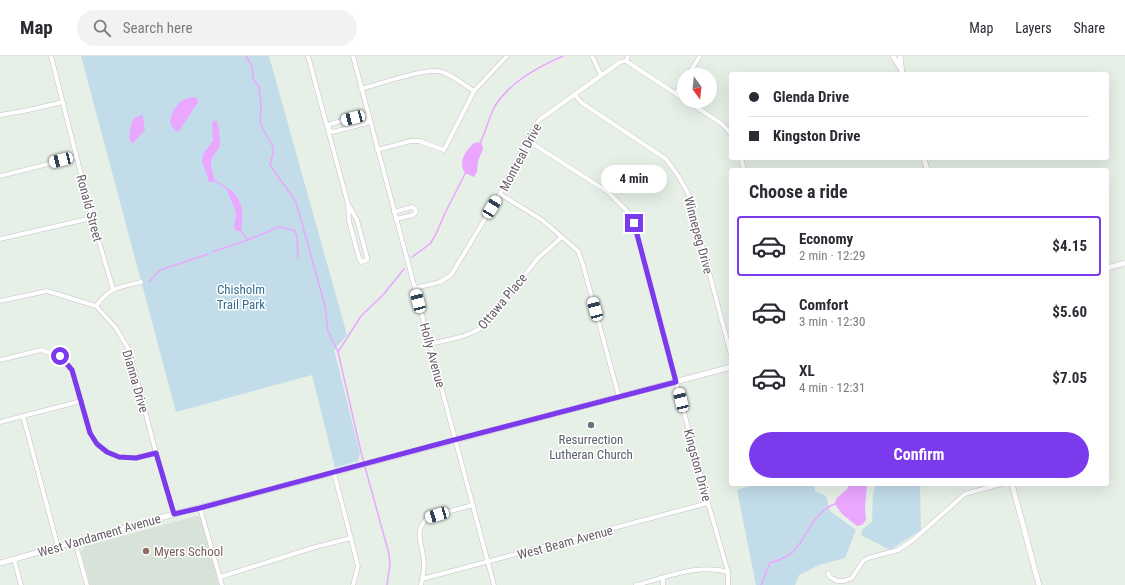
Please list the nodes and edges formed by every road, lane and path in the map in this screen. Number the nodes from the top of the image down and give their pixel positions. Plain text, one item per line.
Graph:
1 (51, 56) edge
2 (308, 56) edge
3 (353, 56) edge
4 (507, 56) edge
5 (592, 56) edge
6 (628, 56) edge
7 (700, 56) edge
8 (893, 56) edge
9 (900, 56) edge
10 (626, 60) junction
11 (692, 68) edge
12 (900, 68) junction
13 (901, 72) edge
14 (602, 75) junction
15 (361, 89) junction
16 (474, 91) junction
17 (676, 93) edge
18 (574, 94) junction
19 (63, 102) junction
20 (698, 108) edge
21 (0, 115) edge
22 (369, 117) junction
23 (328, 128) junction
24 (729, 132) edge
25 (527, 140) junction
26 (378, 150) junction
27 (76, 157) junction
28 (0, 176) edge
29 (500, 194) junction
30 (348, 204) junction
31 (394, 212) junction
32 (92, 218) junction
33 (396, 219) junction
34 (562, 237) junction
35 (0, 239) edge
36 (1125, 263) edge
37 (1109, 267) edge
38 (142, 282) dead end
39 (415, 288) junction
40 (113, 289) junction
41 (0, 301) edge
42 (96, 306) junction
43 (430, 344) junction
44 (729, 347) edge
45 (0, 360) edge
46 (729, 368) edge
47 (676, 382) junction
48 (619, 396) junction
49 (81, 401) junction
50 (23, 416) junction
51 (0, 422) edge
52 (456, 440) junction
53 (156, 453) junction
54 (334, 473) junction
55 (994, 486) edge
56 (1013, 486) edge
57 (708, 503) junction
58 (473, 505) junction
59 (200, 508) junction
60 (174, 514) junction
61 (351, 538) junction
62 (75, 542) junction
63 (58, 547) junction
64 (14, 559) junction
65 (489, 562) junction
66 (0, 563) edge
67 (728, 572) junction
68 (828, 573) dead end
69 (220, 577) junction
70 (663, 578) junction
71 (422, 579) junction
72 (21, 585) edge
73 (86, 585) edge
74 (222, 585) edge
75 (352, 585) edge
76 (421, 585) edge
77 (494, 585) edge
78 (636, 585) edge
79 (663, 585) edge
80 (728, 585) edge
81 (1039, 585) edge

1 - 19 street, Ronald Street
2 - 23 street
3 - 15 street, Holly Avenue
4 - 16 street
5 - 14 street
6 - 10 street
7 - 11 street
8 - 12 street
9 - 12 street
10 - 14 street, Montreal Drive
10 - 17 street
12 - 13 street
14 - 18 street, Montreal Drive
15 - 16 street
15 - 22 street, Holly Avenue
16 - 26 street
18 - 25 street, Montreal Drive
18 - 44 street, Winnepeg Drive
19 - 21 street
19 - 27 street, Ronald Street
20 - 24 street
22 - 23 street
22 - 23 street
22 - 26 street, Holly Avenue
23 - 30 street
25 - 29 street, Montreal Drive
25 - 47 street, Kingston Drive
26 - 31 street, Holly Avenue
27 - 28 street
27 - 32 street, Ronald Street
29 - 34 street
29 - 39 street, Montreal Drive
30 - 30 street
31 - 33 street, Holly Avenue
31 - 33 street
32 - 35 street
32 - 40 street, Ronald Street
33 - 39 street, Holly Avenue
34 - 43 street, Ottawa Place
34 - 48 street
36 - 37 street
38 - 40 street
39 - 43 street, Holly Avenue
40 - 42 street
41 - 42 street
42 - 53 street, Dianna Drive
43 - 52 street, Holly Avenue
45 - 49 street
46 - 47 street, West Vandament Avenue
47 - 48 street, West Vandament Avenue
47 - 57 street, Kingston Drive
48 - 52 street, West Vandament Avenue
49 - 50 street
49 - 53 street
50 - 51 street
50 - 63 street
52 - 54 street, West Vandament Avenue
52 - 58 street, Holly Avenue
53 - 60 street, Dianna Drive
54 - 59 street, West Vandament Avenue
54 - 61 street
55 - 68 street
56 - 81 street
57 - 65 street, West Beam Avenue
57 - 67 street, Kingston Drive
58 - 65 street, Holly Avenue
58 - 71 street
59 - 60 street, West Vandament Avenue
59 - 69 street
60 - 62 street, West Vandament Avenue
61 - 69 street
61 - 75 street
62 - 63 street, West Vandament Avenue
62 - 73 street
63 - 64 street, West Vandament Avenue
64 - 66 street, West Vandament Avenue
64 - 72 street
65 - 71 street, West Beam Avenue
65 - 77 street, Holly Avenue
67 - 70 street
67 - 80 street, Kingston Drive
69 - 74 street
70 - 78 street
70 - 79 street
71 - 76 street

